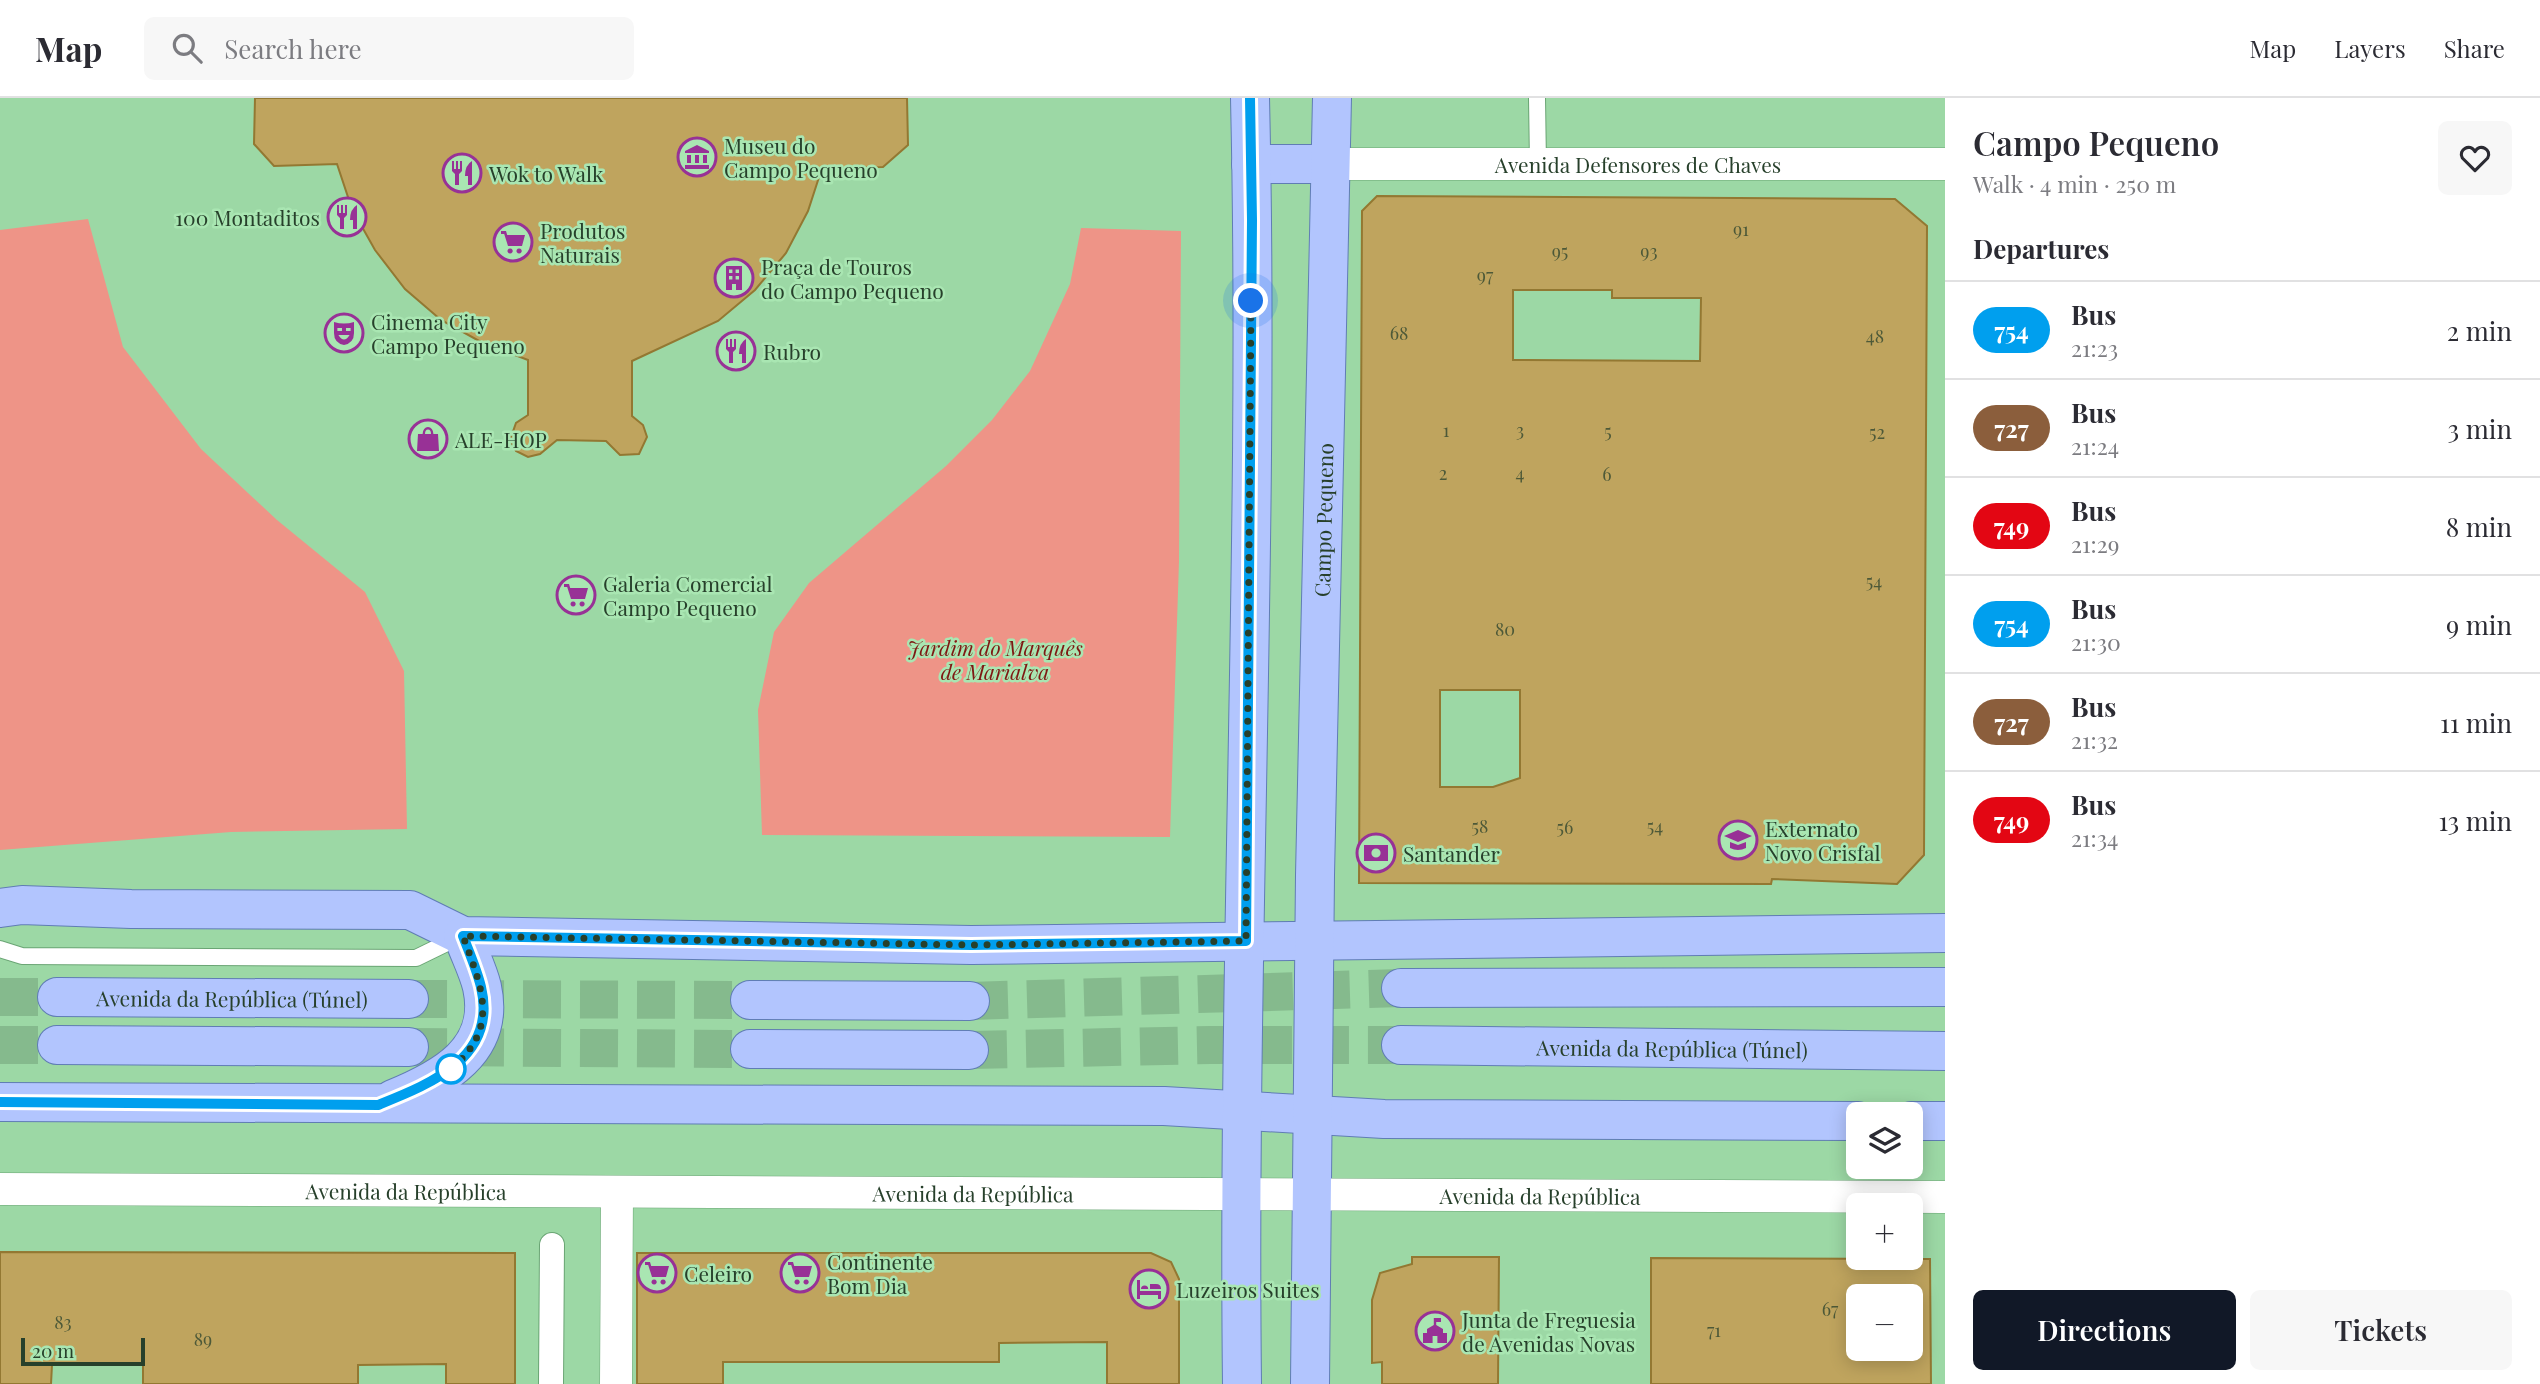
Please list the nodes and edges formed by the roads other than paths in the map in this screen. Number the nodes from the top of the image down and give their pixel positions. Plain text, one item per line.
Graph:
1 (1250, 98) edge
2 (1332, 98) edge
3 (1537, 98) edge
4 (1251, 164) junction
5 (1330, 164) junction
6 (1538, 164) junction
7 (1945, 164) edge
8 (0, 908) edge
9 (1945, 933) edge
10 (463, 936) junction
11 (1314, 940) junction
12 (1246, 941) junction
13 (0, 949) edge
14 (1945, 987) edge
15 (1401, 988) tunnel mouth
16 (57, 997) tunnel mouth
17 (409, 999) tunnel mouth
18 (750, 1000) tunnel mouth
19 (970, 1001) tunnel mouth
20 (57, 1045) tunnel mouth
21 (1401, 1045) tunnel mouth
22 (409, 1047) tunnel mouth
23 (750, 1049) tunnel mouth
24 (969, 1050) tunnel mouth
25 (1945, 1051) edge
26 (0, 1102) edge
27 (378, 1105) junction
28 (1244, 1111) junction
29 (1313, 1115) junction
30 (1846, 1121) edge
31 (1923, 1121) edge
32 (1945, 1121) edge
33 (0, 1189) edge
34 (617, 1193) junction
35 (1242, 1194) junction
36 (1312, 1194) junction
37 (1945, 1197) edge
38 (552, 1245) dead end
39 (551, 1384) edge
40 (616, 1384) edge
41 (1242, 1384) edge
42 (1310, 1384) edge

1 - 4 main road
2 - 5 main road, Campo Pequeno
3 - 6 lane
4 - 5 main road
4 - 12 main road
5 - 6 street, Avenida Defensores de Chaves
5 - 11 main road, Campo Pequeno
6 - 7 street, Avenida Defensores de Chaves
8 - 10 main road
9 - 11 main road
10 - 12 main road
10 - 13 lane
10 - 27 main road
11 - 12 main road
11 - 29 main road, Campo Pequeno
12 - 28 main road
14 - 15 main road
16 - 17 main road, Avenida da República (Túnel)
18 - 19 main road
20 - 22 main road
21 - 25 main road, Avenida da República (Túnel)
23 - 24 main road
26 - 27 main road
27 - 28 main road
28 - 29 main road
28 - 35 main road
29 - 30 main road
29 - 36 main road, Campo Pequeno
31 - 32 main road
33 - 34 street, Avenida da República
34 - 35 street, Avenida da República
34 - 40 street
35 - 36 street, Avenida da República
35 - 41 main road
36 - 37 street, Avenida da República
36 - 42 main road, Campo Pequeno
38 - 39 street

